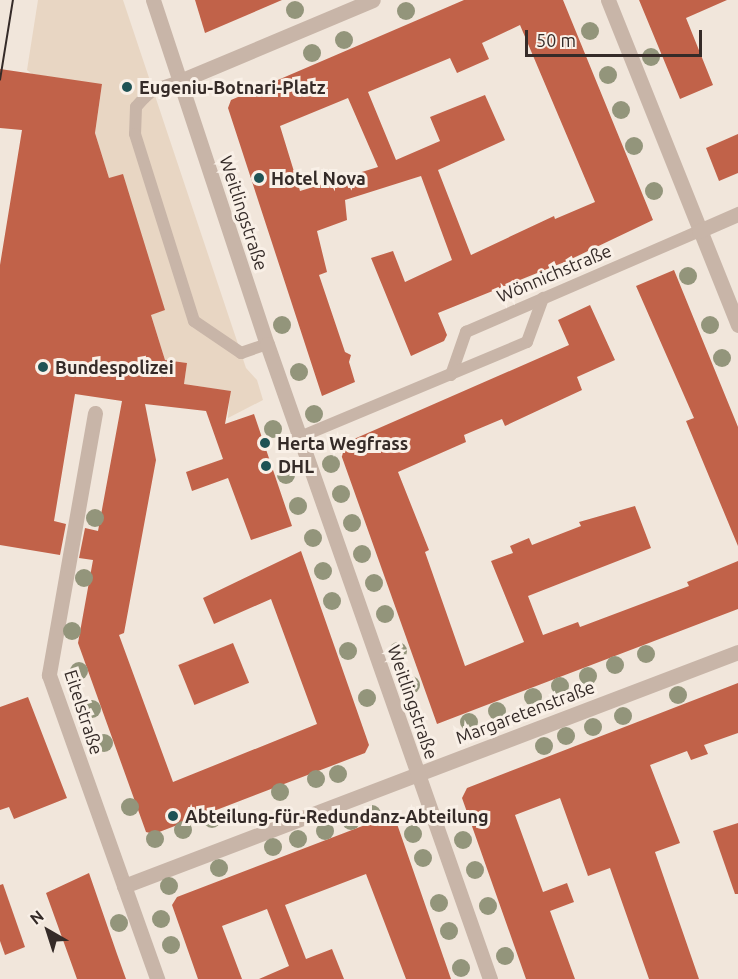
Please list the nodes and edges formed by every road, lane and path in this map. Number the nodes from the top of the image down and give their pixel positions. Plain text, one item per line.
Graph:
1 (153, 0) edge
2 (373, 0) edge
3 (608, 0) edge
4 (180, 81) junction
5 (738, 214) edge
6 (699, 231) junction
7 (543, 298) junction
8 (738, 325) edge
9 (267, 344) junction
10 (451, 375) junction
11 (95, 413) dead end
12 (300, 437) junction
13 (738, 652) edge
14 (417, 775) junction
15 (124, 886) junction
16 (157, 979) edge
17 (490, 979) edge

1 - 4 street, Weitlingstraße
2 - 4 street
3 - 6 street
4 - 9 street, Weitlingstraße
4 - 9 lane
5 - 6 street
6 - 7 lane, Wönnichstraße
6 - 8 street
7 - 10 lane
7 - 10 lane, Wönnichstraße
9 - 12 street, Weitlingstraße
10 - 12 lane
11 - 15 street, Eitelstraße
12 - 14 street, Weitlingstraße
13 - 14 street, Margaretenstraße
14 - 15 street, Margaretenstraße
14 - 17 street, Weitlingstraße
15 - 16 street, Eitelstraße

